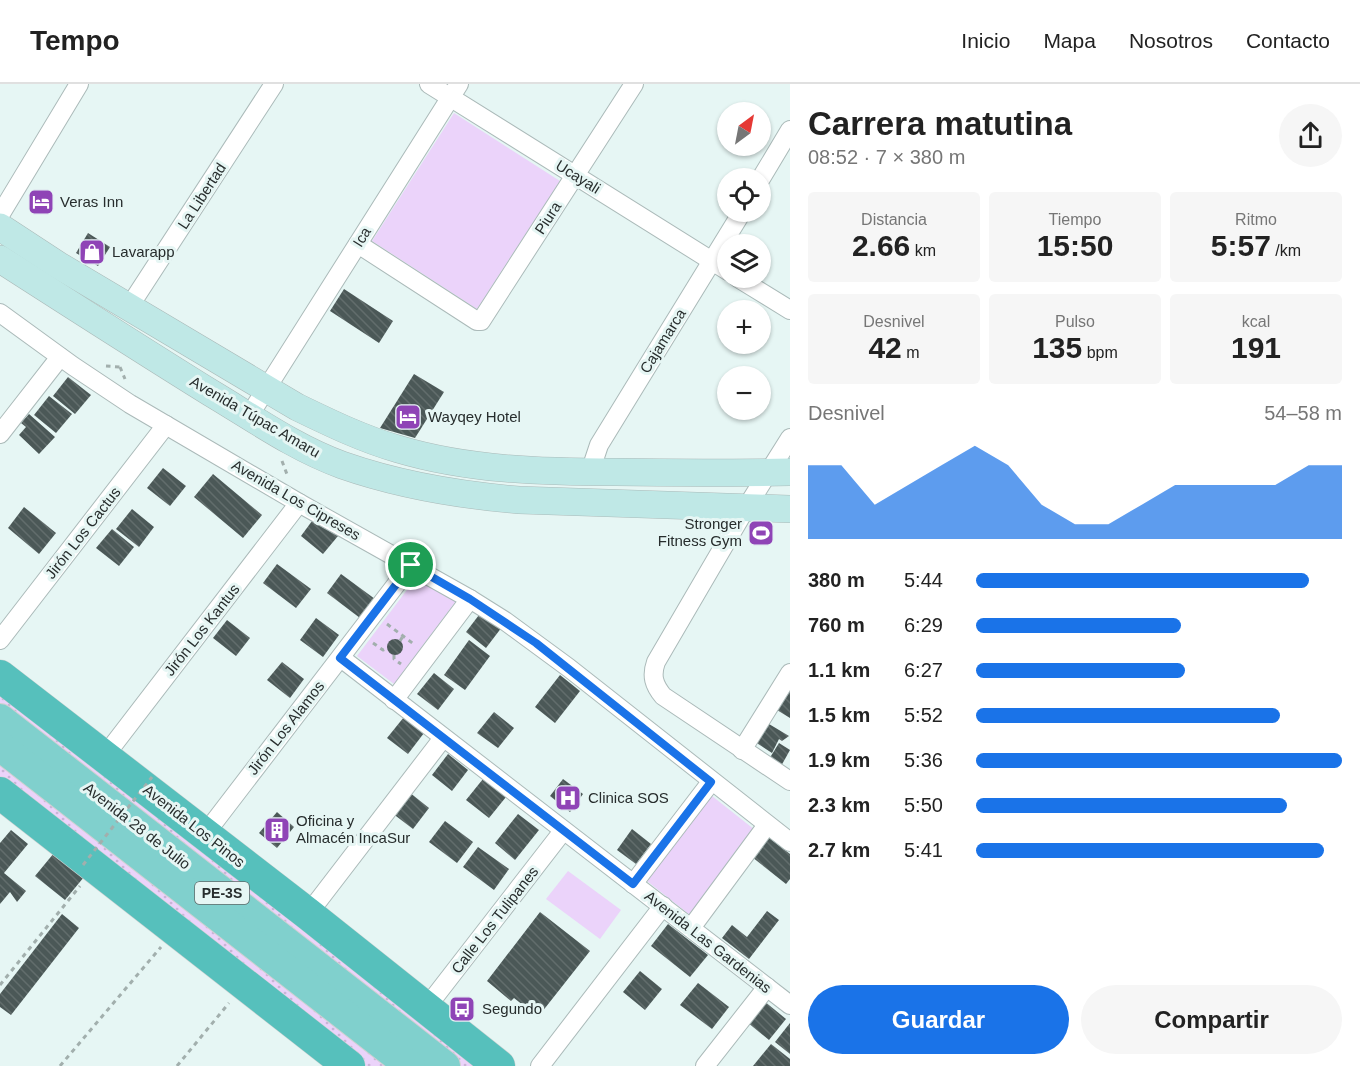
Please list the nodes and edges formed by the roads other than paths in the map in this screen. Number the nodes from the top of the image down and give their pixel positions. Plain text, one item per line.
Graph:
1 (79, 84) edge
2 (274, 84) edge
3 (429, 84) edge
4 (634, 84) edge
5 (454, 91) edge
6 (790, 130) edge
7 (767, 168) edge
8 (575, 176) junction
9 (0, 215) edge
10 (0, 227) edge
11 (358, 244) junction
12 (0, 259) edge
13 (717, 264) edge
14 (717, 270) edge
15 (754, 288) edge
16 (129, 307) junction
17 (790, 310) edge
18 (0, 313) edge
19 (67, 362) junction
20 (266, 389) junction
21 (249, 416) junction
22 (166, 425) junction
23 (0, 434) edge
24 (790, 438) edge
25 (590, 472) junction
26 (780, 472) edge
27 (299, 504) junction
28 (746, 508) junction
29 (790, 508) edge
30 (411, 565) junction
31 (470, 599) junction
32 (0, 640) edge
33 (340, 658) junction
34 (790, 673) edge
35 (0, 676) edge
36 (394, 700) junction
37 (0, 719) edge
38 (443, 738) junction
39 (0, 746) edge
40 (742, 750) junction
41 (104, 757) junction
42 (790, 781) edge
43 (711, 782) junction
44 (0, 793) edge
45 (768, 825) junction
46 (563, 831) junction
47 (205, 834) junction
48 (790, 842) edge
49 (633, 884) junction
50 (663, 906) junction
51 (308, 914) junction
52 (691, 928) junction
53 (766, 987) junction
54 (790, 1005) edge
55 (426, 1008) junction
56 (349, 1066) edge
57 (410, 1066) edge
58 (445, 1066) edge
59 (499, 1066) edge
60 (540, 1066) edge
61 (705, 1066) edge

1 - 9 street
2 - 16 street, La Libertad
3 - 5 street, Ucayali
4 - 8 street, Piura
5 - 8 street, Ucayali
5 - 11 street, Ica
6 - 7 street
8 - 11 street, Piura
8 - 13 street, Ucayali
10 - 16 main road, Avenida Túpac Amaru
11 - 20 street, Ica
12 - 21 main road, Avenida Túpac Amaru
14 - 25 street, Cajamarca
15 - 17 street
16 - 20 main road, Avenida Túpac Amaru
18 - 19 street, Avenida Los Cipreses
19 - 22 street, Avenida Los Cipreses
19 - 23 street
20 - 21 street, Ica
20 - 25 main road, Avenida Túpac Amaru
21 - 28 main road, Avenida Túpac Amaru
22 - 27 street, Avenida Los Cipreses
22 - 32 street, Jirón Los Cactus
24 - 26 street
25 - 26 main road, Avenida Túpac Amaru
26 - 28 street
27 - 30 street, Avenida Los Cipreses
27 - 41 street, Jirón Los Kantus
28 - 29 main road, Avenida Túpac Amaru
28 - 40 street
30 - 31 street, Avenida Los Cipreses
30 - 33 street, Jirón Los Alamos
31 - 36 street
31 - 43 street, Avenida Los Cipreses
33 - 36 street, Avenida Las Gardenias
33 - 47 street, Jirón Los Alamos
34 - 40 street
35 - 41 highway, Avenida Los Pinos
36 - 38 street, Avenida Las Gardenias
37 - 58 main road, Avenida 28 de Julio / PE-3S
38 - 46 street, Avenida Las Gardenias
38 - 51 street
39 - 57 main road, Avenida 28 de Julio / PE-3S
40 - 42 street
41 - 47 highway, Avenida Los Pinos
43 - 45 street, Avenida Los Cipreses
43 - 49 street
44 - 56 highway
45 - 48 street, Avenida Los Cipreses
45 - 52 street
46 - 49 street, Avenida Las Gardenias
46 - 55 street, Calle Los Tulipanes
47 - 51 highway, Avenida Los Pinos
49 - 50 street, Avenida Las Gardenias
50 - 52 street, Avenida Las Gardenias
50 - 60 street
51 - 55 highway, Avenida Los Pinos
52 - 53 street, Avenida Las Gardenias
53 - 54 street, Avenida Las Gardenias
53 - 61 street
55 - 59 highway, Avenida Los Pinos

